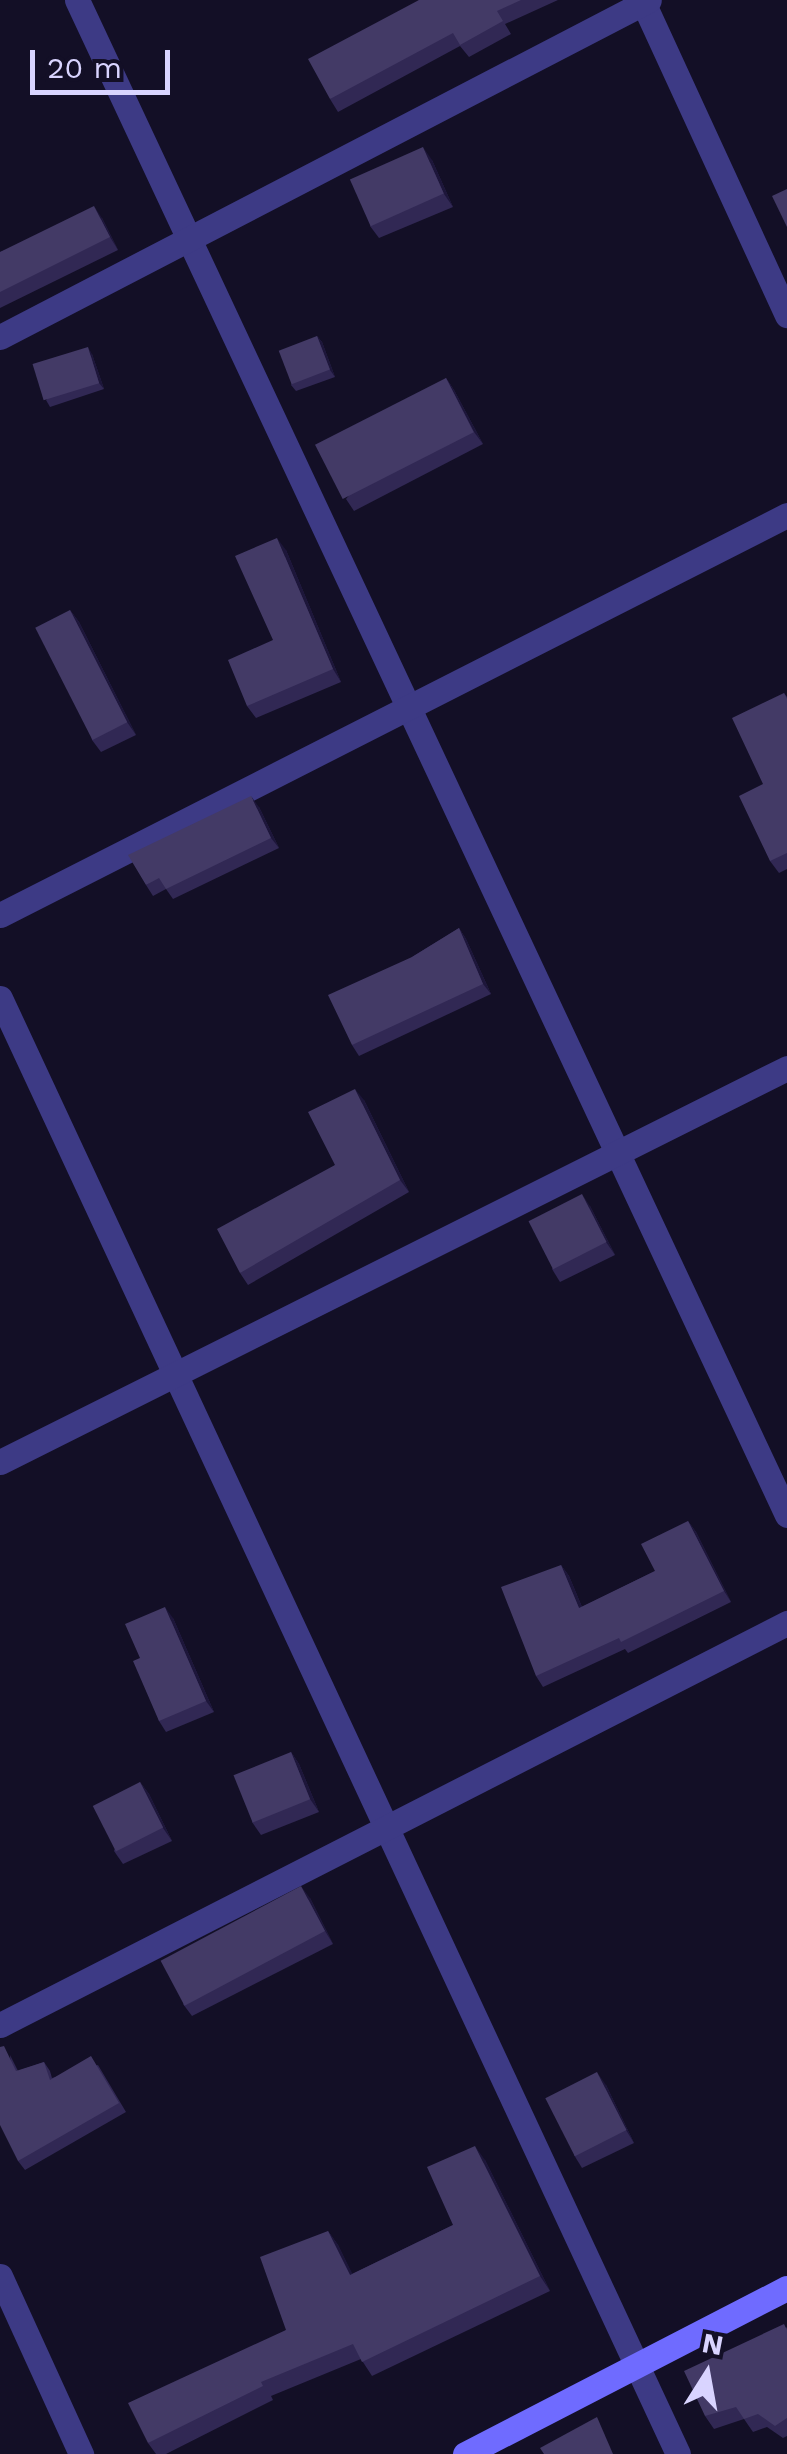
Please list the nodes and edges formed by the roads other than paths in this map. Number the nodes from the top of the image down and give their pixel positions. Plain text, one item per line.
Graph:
1 (77, 0) edge
2 (645, 1) edge
3 (189, 239) junction
4 (787, 315) edge
5 (0, 337) edge
6 (787, 515) edge
7 (408, 707) junction
8 (0, 914) edge
9 (0, 998) edge
10 (787, 1068) edge
11 (617, 1153) junction
12 (175, 1374) junction
13 (0, 1462) edge
14 (787, 1515) edge
15 (787, 1622) edge
16 (386, 1827) junction
17 (0, 2025) edge
18 (0, 2276) edge
19 (787, 2288) edge
20 (637, 2365) junction
21 (81, 2454) edge
22 (466, 2454) edge
23 (678, 2454) edge

1 - 3 street
2 - 3 street
2 - 4 street
3 - 5 street
3 - 7 street
6 - 7 street
7 - 8 street
7 - 11 street
9 - 12 street
10 - 11 street
11 - 12 street
11 - 14 street
12 - 13 street
12 - 16 street
15 - 16 street
16 - 17 street
16 - 20 street
18 - 21 street
19 - 20 main road
20 - 22 main road
20 - 23 street

